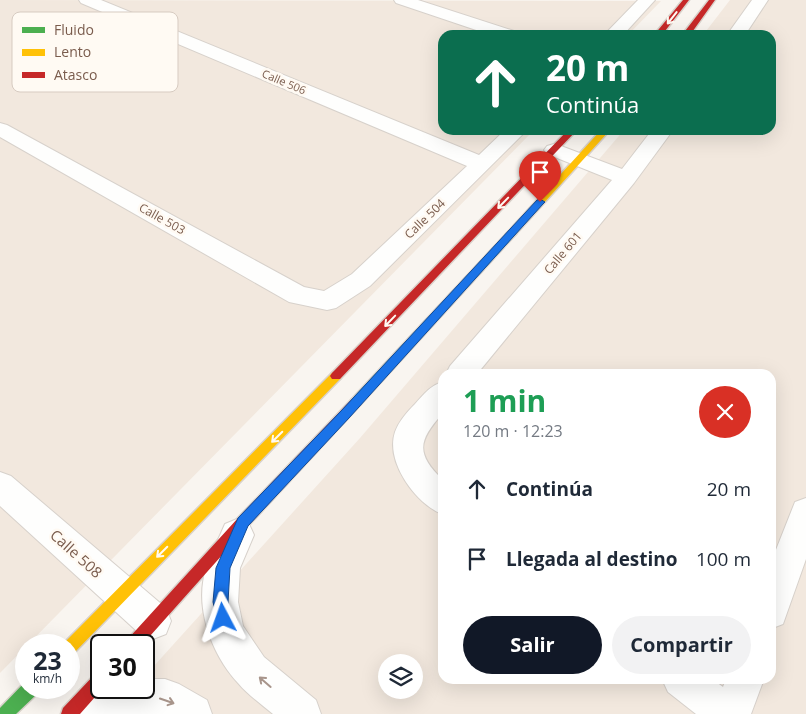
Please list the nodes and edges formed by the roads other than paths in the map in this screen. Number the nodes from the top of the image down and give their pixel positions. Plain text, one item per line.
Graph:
1 (87, 0) edge
2 (402, 0) edge
3 (647, 0) edge
4 (686, 0) edge
5 (712, 0) edge
6 (760, 0) edge
7 (116, 12) edge
8 (493, 30) edge
9 (618, 30) edge
10 (662, 30) edge
11 (690, 30) edge
12 (739, 30) edge
13 (178, 38) edge
14 (0, 129) edge
15 (512, 135) edge
16 (568, 135) edge
17 (601, 135) edge
18 (659, 135) edge
19 (554, 150) junction
20 (579, 159) junction
21 (482, 164) junction
22 (626, 178) junction
23 (326, 301) joint
24 (464, 369) edge
25 (438, 399) edge
26 (0, 486) edge
27 (438, 496) edge
28 (806, 513) edge
29 (242, 522) junction
30 (122, 594) junction
31 (776, 595) edge
32 (142, 633) edge
33 (80, 637) edge
34 (688, 684) edge
35 (743, 684) edge
36 (90, 690) edge
37 (20, 699) edge
38 (5, 714) edge
39 (69, 714) edge
40 (88, 714) edge
41 (194, 714) edge
42 (302, 714) edge
43 (727, 714) edge
44 (732, 714) edge

1 - 7 street, Calle 506
2 - 8 street
3 - 9 street
4 -> 10 street
5 - 11 street
6 - 12 street
13 - 21 street, Calle 506
14 - 23 street, Calle 503
15 - 21 street, Calle 504
16 - 19 street
17 - 20 street
18 - 22 street, Calle 601
19 - 20 street
19 -> 30 street
20 - 22 street
20 - 29 street
21 - 23 street, Calle 504
22 - 24 street, Calle 601
25 - 27 street
26 - 30 street, Calle 508
28 - 31 street
29 - 32 street
42 -> 29 street
30 - 32 street, Calle 508
30 - 33 street
34 - 43 street
35 - 44 street
36 - 39 street
37 - 38 street
40 -> 41 street

